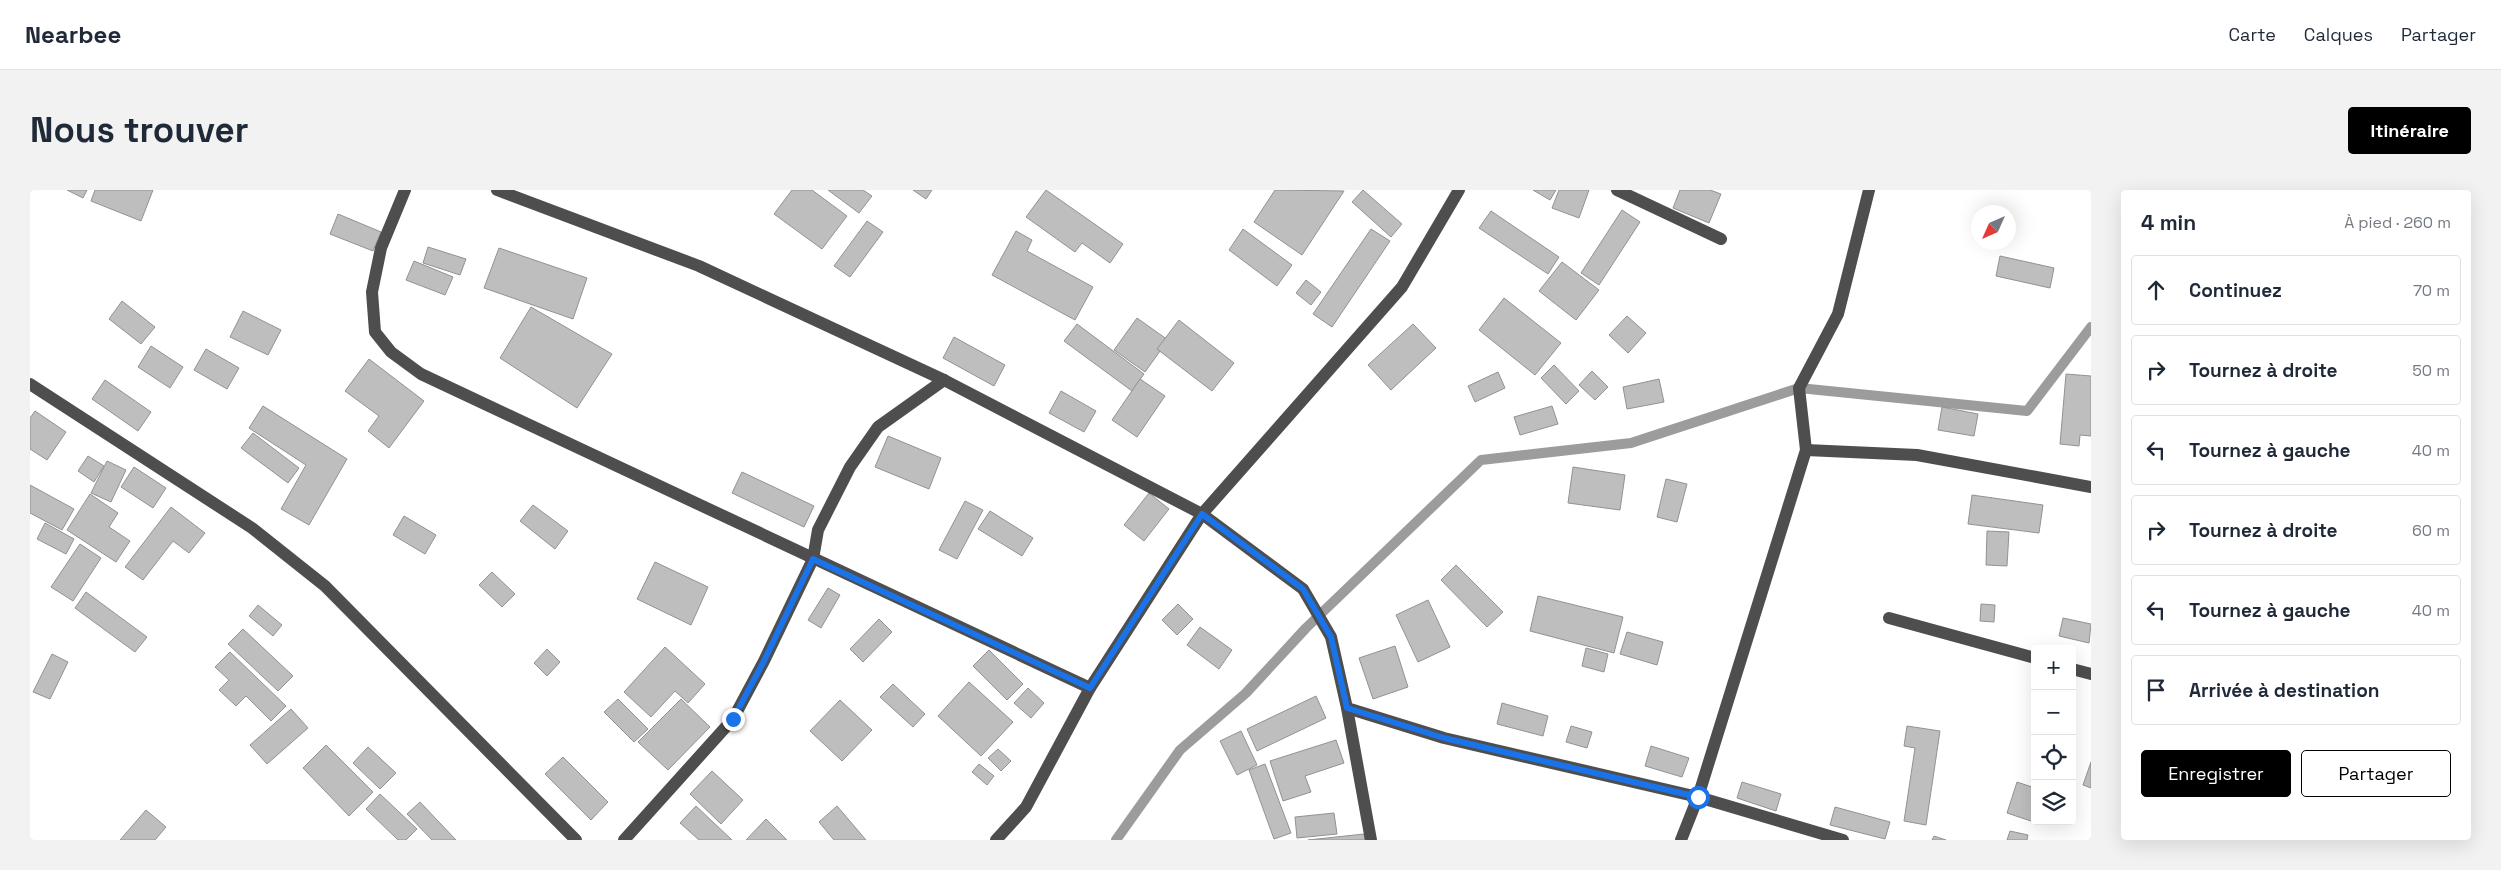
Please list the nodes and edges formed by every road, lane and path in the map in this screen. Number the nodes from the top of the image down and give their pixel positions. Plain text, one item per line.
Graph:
1 (405, 190) edge
2 (497, 190) edge
3 (1459, 190) edge
4 (1617, 190) edge
5 (1869, 190) edge
6 (1721, 239) dead end
7 (944, 380) junction
8 (30, 384) edge
9 (1806, 450) junction
10 (2091, 487) edge
11 (1202, 514) junction
12 (813, 559) junction
13 (1889, 618) dead end
14 (2031, 657) edge
15 (2076, 670) edge
16 (2091, 674) edge
17 (1090, 688) junction
18 (1347, 708) junction
19 (1698, 797) junction
20 (576, 840) edge
21 (624, 840) edge
22 (996, 840) edge
23 (1371, 840) edge
24 (1681, 840) edge
25 (1843, 840) edge

1 - 12 street
2 - 7 street
3 - 11 street
4 - 6 street
5 - 9 street
7 - 11 street
7 - 12 street
8 - 20 street
9 - 10 street
9 - 19 street
11 - 17 street
11 - 18 street
12 - 17 street
12 - 21 street
13 - 14 street
15 - 16 street
17 - 22 street
18 - 19 street
18 - 23 street
19 - 24 street
19 - 25 street

